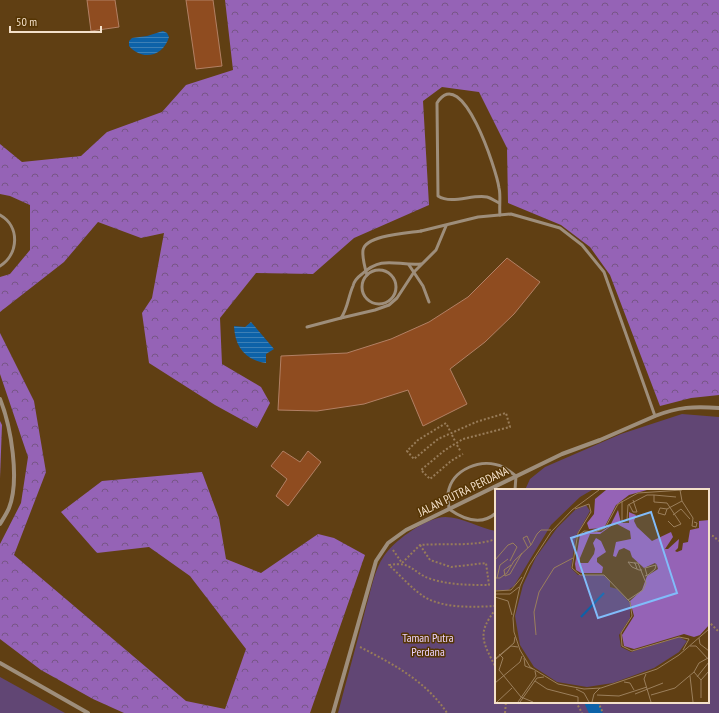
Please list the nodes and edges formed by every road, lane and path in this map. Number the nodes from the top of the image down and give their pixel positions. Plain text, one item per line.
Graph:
1 (499, 203) junction
2 (0, 215) edge
3 (500, 215) junction
4 (446, 226) junction
5 (421, 264) junction
6 (409, 265) junction
7 (0, 266) edge
8 (414, 272) junction
9 (367, 275) junction
10 (429, 302) dead end
11 (341, 318) junction
12 (307, 327) dead end
13 (0, 399) edge
14 (719, 408) edge
15 (655, 416) junction
16 (450, 431) dead end
17 (452, 435) dead end
18 (455, 441) dead end
19 (457, 446) dead end
20 (461, 452) dead end
21 (463, 454) dead end
22 (516, 476) junction
23 (515, 489) edge
24 (449, 508) junction
25 (495, 514) edge
26 (0, 524) edge
27 (709, 535) edge
28 (495, 539) edge
29 (719, 541) edge
30 (388, 543) junction
31 (420, 545) junction
32 (402, 563) junction
33 (495, 606) edge
34 (495, 610) edge
35 (709, 622) edge
36 (719, 632) edge
37 (353, 643) junction
38 (1, 663) edge
39 (495, 666) edge
40 (506, 703) edge
41 (577, 703) edge
42 (598, 703) edge
43 (88, 713) edge
44 (333, 713) edge
45 (447, 713) edge
46 (505, 713) edge
47 (582, 713) edge
48 (603, 713) edge

1 - 1 lane
1 - 3 lane
2 - 7 lane
3 - 4 lane
3 - 15 lane
4 - 5 lane
4 - 9 lane, bridge
5 - 6 lane
5 - 8 lane
6 - 8 lane
6 - 11 lane
8 - 10 lane
8 - 11 lane
9 - 9 lane
11 - 12 lane
13 - 26 street
14 - 15 street, JALAN PUTRA PERDANA
15 - 22 street, JALAN PUTRA PERDANA
16 - 21 path
17 - 18 path
19 - 20 path
22 - 23 lane
22 - 24 street, JALAN PUTRA PERDANA
22 - 24 lane
24 - 25 lane
24 - 30 street, JALAN PUTRA PERDANA
27 - 29 path
28 - 31 path
30 - 32 path
30 - 37 street, JALAN PUTRA PERDANA
31 - 32 path
31 - 32 path
32 - 33 path
34 - 39 path
35 - 36 path
37 - 44 street, JALAN PUTRA PERDANA
37 - 45 path
38 - 43 street
40 - 46 path
41 - 47 path
42 - 48 path

